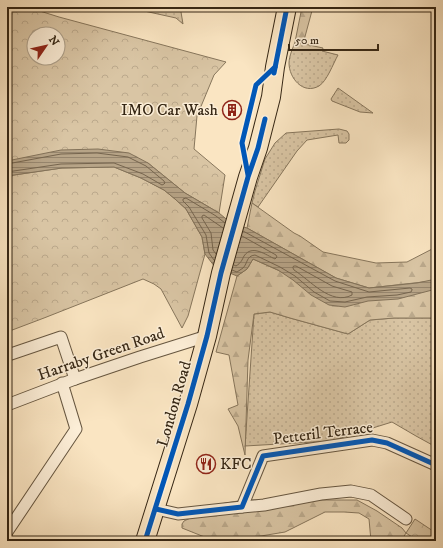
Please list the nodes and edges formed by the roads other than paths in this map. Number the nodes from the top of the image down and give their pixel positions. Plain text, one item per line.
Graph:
1 (287, 7) edge
2 (207, 336) junction
3 (11, 354) dead end
4 (75, 379) junction
5 (62, 383) junction
6 (7, 405) edge
7 (436, 465) edge
8 (242, 507) junction
9 (156, 509) junction
10 (406, 519) dead end
11 (7, 532) edge
12 (145, 541) edge

1 - 2 main road, London Road
2 - 4 street, Harraby Green Road
2 - 9 main road, London Road
3 - 4 street
4 - 5 street, Harraby Green Road
5 - 6 street, Harraby Green Road
5 - 11 street
7 - 8 street, Petteril Terrace
8 - 9 street
8 - 10 street
9 - 12 main road, London Road

